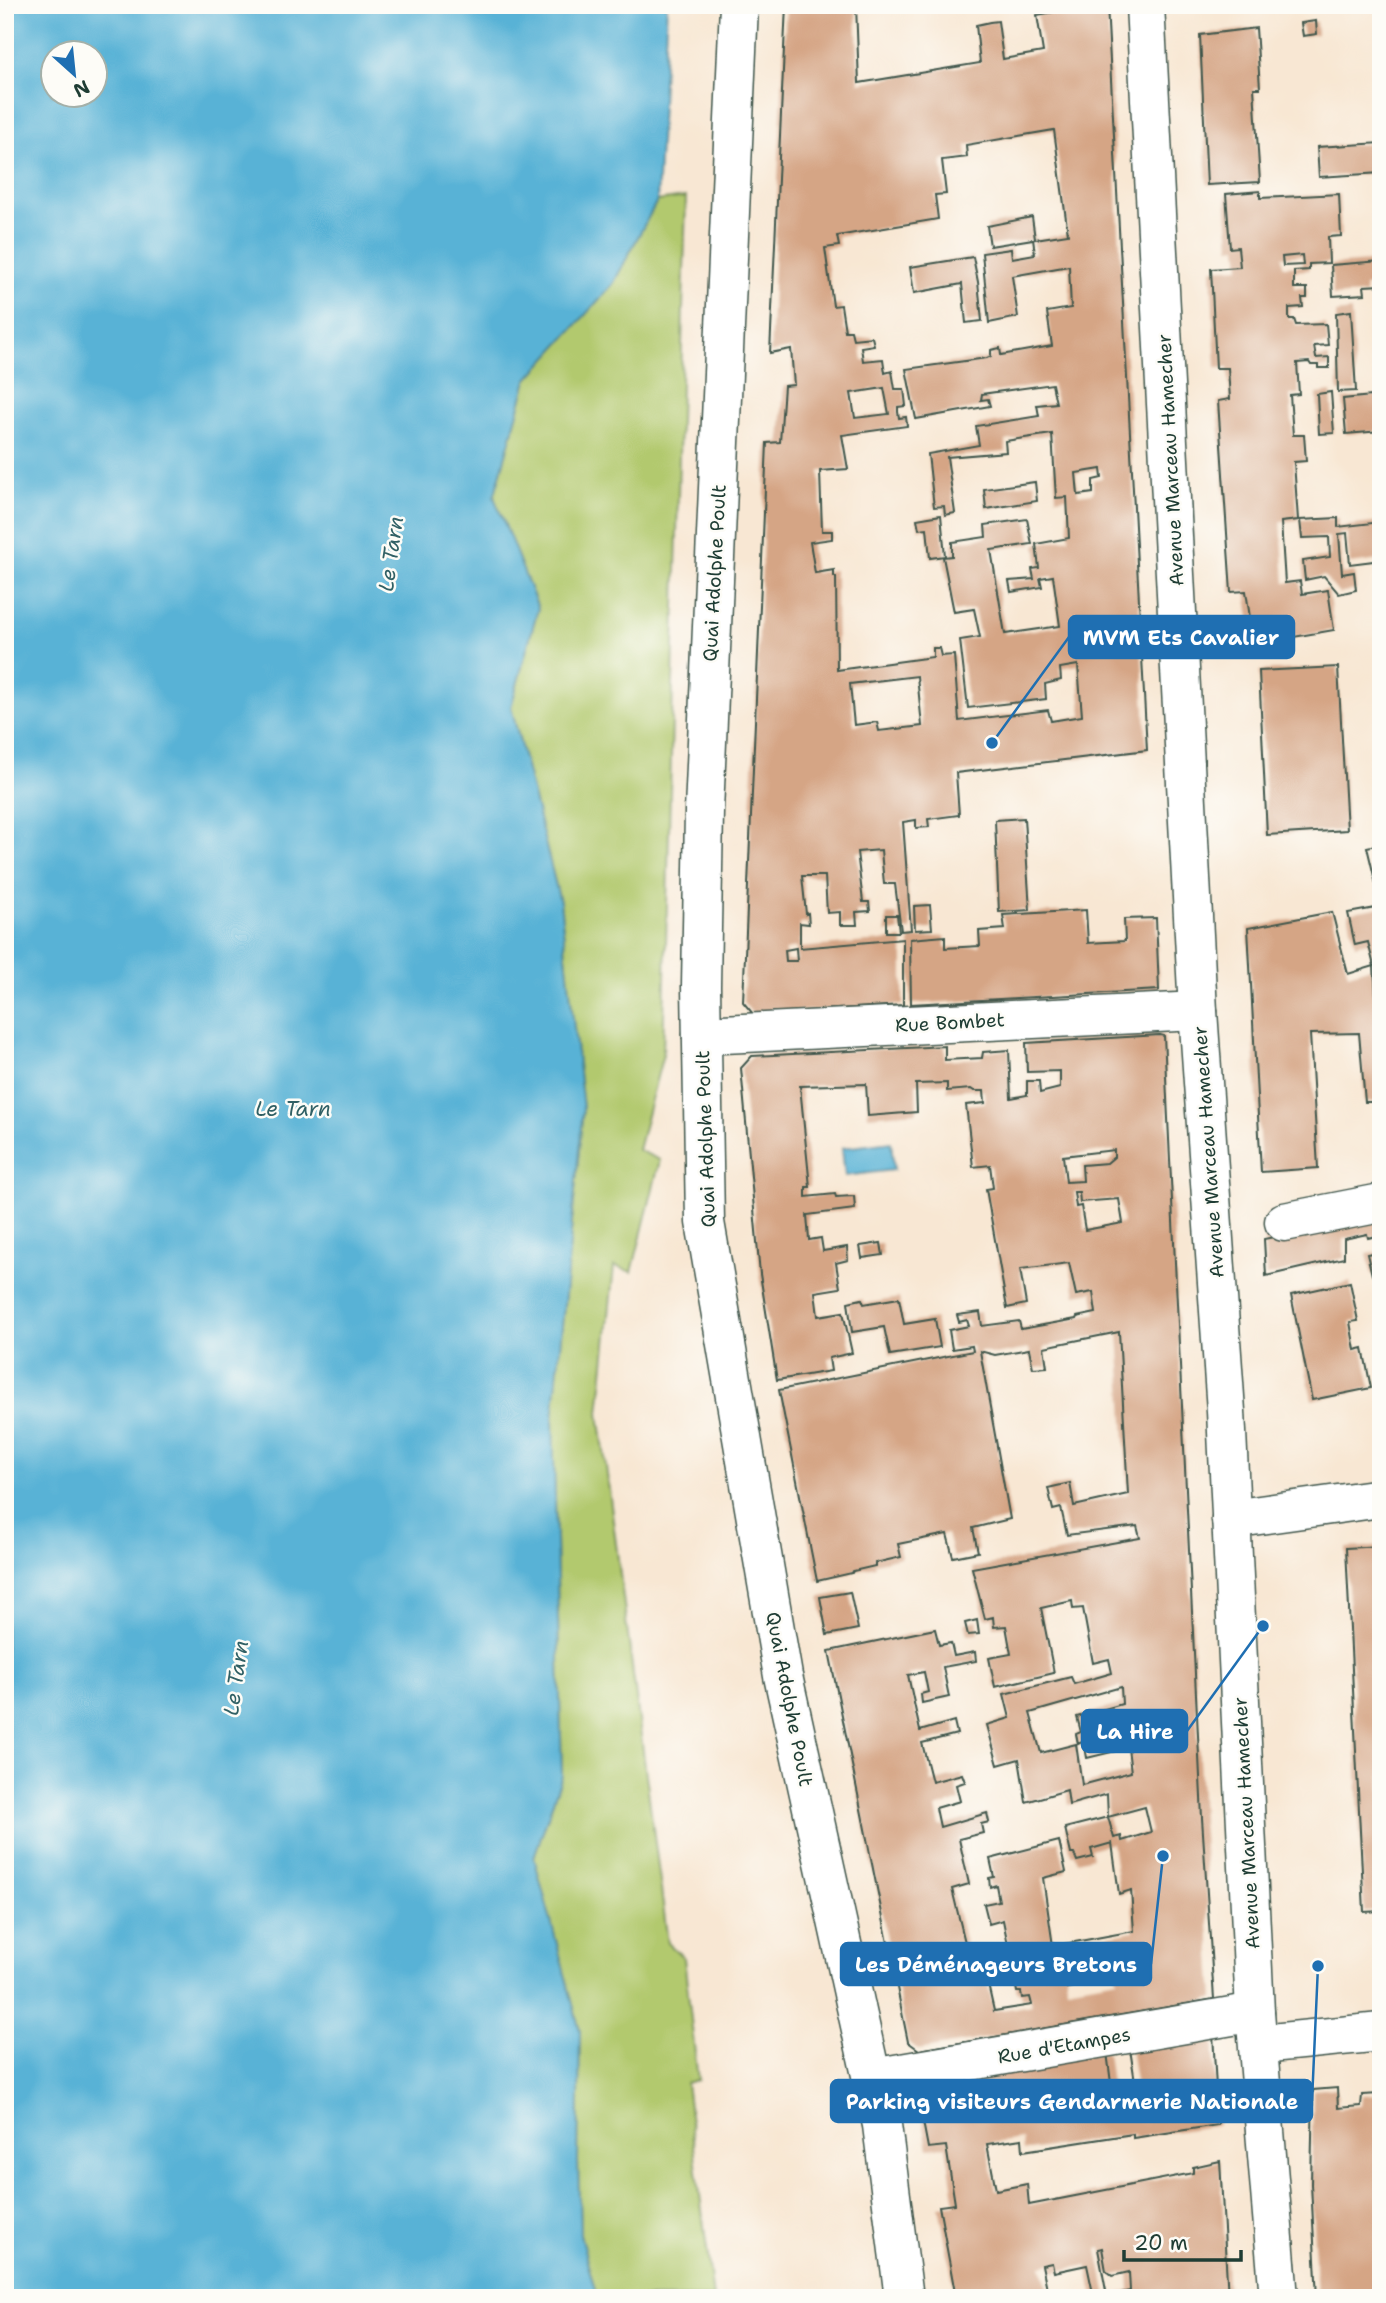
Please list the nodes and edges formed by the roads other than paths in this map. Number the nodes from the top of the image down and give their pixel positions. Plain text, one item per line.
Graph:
1 (739, 5) edge
2 (1145, 5) edge
3 (1198, 1011) junction
4 (702, 1035) junction
5 (1381, 1203) edge
6 (1284, 1222) dead end
7 (1381, 1498) edge
8 (1231, 1519) junction
9 (1258, 2028) junction
10 (1381, 2032) edge
11 (872, 2078) junction
12 (904, 2298) edge
13 (1279, 2298) edge

1 - 4 main road, Quai Adolphe Poult
2 - 3 main road, Avenue Marceau Hamecher
3 - 4 main road, Rue Bombet
3 - 8 main road, Avenue Marceau Hamecher
4 - 11 main road, Quai Adolphe Poult
5 - 6 main road
7 - 8 main road
8 - 9 main road, Avenue Marceau Hamecher
9 - 10 main road, Rue d'Etampes
9 - 11 main road, Rue d'Etampes
9 - 13 main road, Avenue Marceau Hamecher
11 - 12 main road, Quai Adolphe Poult

